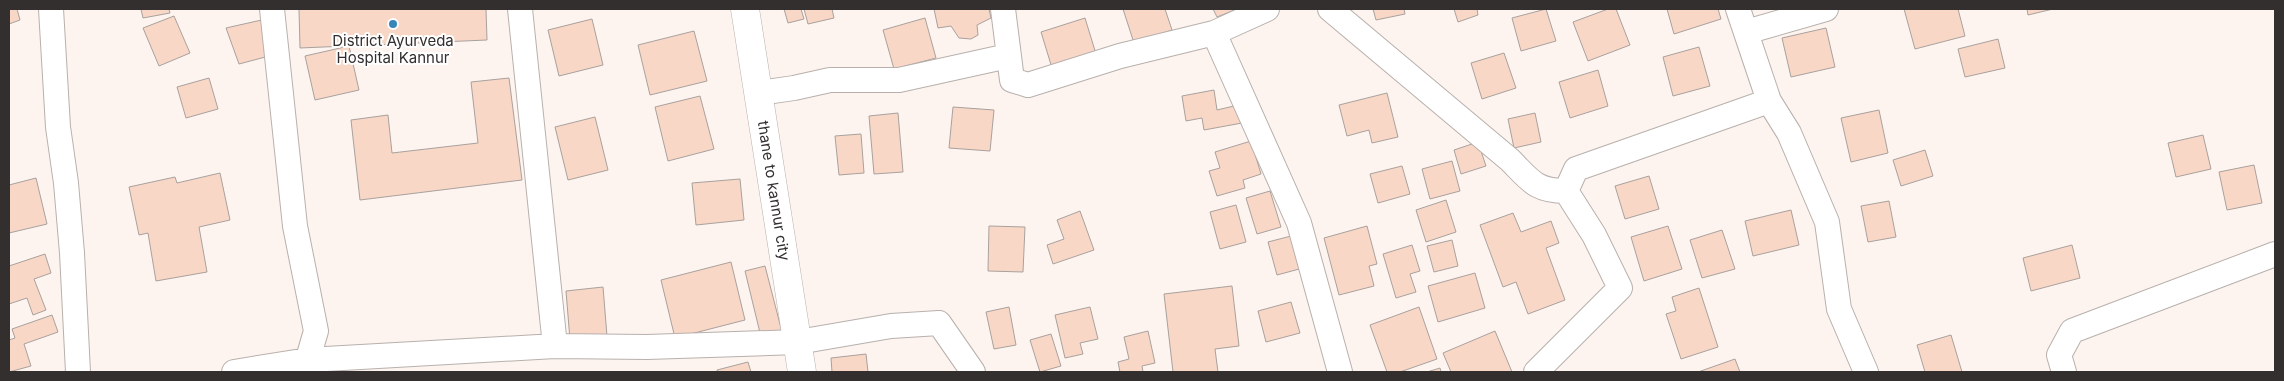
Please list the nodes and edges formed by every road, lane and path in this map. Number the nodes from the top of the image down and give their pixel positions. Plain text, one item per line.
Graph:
1 (51, 9) edge
2 (272, 9) edge
3 (520, 9) edge
4 (745, 9) edge
5 (1003, 9) edge
6 (1267, 9) edge
7 (1330, 9) edge
8 (1738, 9) edge
9 (1826, 9) edge
10 (1746, 32) junction
11 (1214, 33) junction
12 (1008, 56) junction
13 (758, 93) junction
14 (1769, 101) junction
15 (1566, 191) junction
16 (2275, 254) edge
17 (798, 342) junction
18 (555, 346) junction
19 (306, 366) edge
20 (78, 372) edge
21 (234, 372) edge
22 (802, 372) edge
23 (973, 372) edge
24 (1340, 372) edge
25 (1536, 372) edge
26 (1866, 372) edge
27 (2064, 372) edge

1 - 20 street
2 - 19 street
3 - 18 street
4 - 13 street, thane to kannur city
5 - 12 street
6 - 11 street
7 - 15 street
8 - 10 street
9 - 10 street
10 - 14 street
11 - 12 street
11 - 24 street
12 - 13 street
13 - 17 street, thane to kannur city
14 - 15 street
14 - 26 street
15 - 25 street
16 - 27 street
17 - 18 street
17 - 22 street, thane to kannur city
17 - 23 street
18 - 19 street
19 - 21 street

